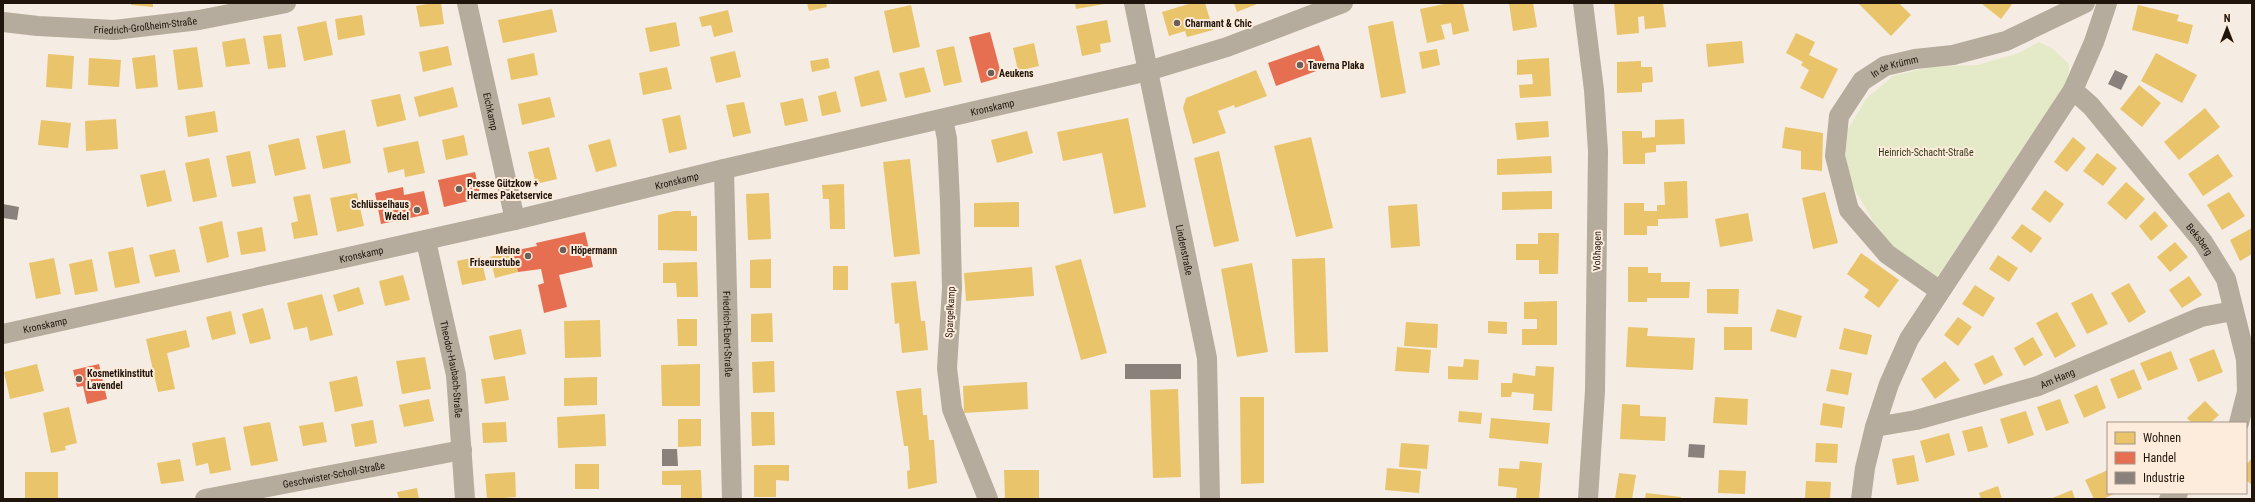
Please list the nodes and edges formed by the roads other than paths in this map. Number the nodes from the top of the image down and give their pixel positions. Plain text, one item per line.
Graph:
1 (286, 3) edge
2 (467, 3) edge
3 (1134, 3) edge
4 (1343, 3) edge
5 (1583, 3) edge
6 (2085, 3) edge
7 (2107, 3) edge
8 (3, 22) edge
9 (1148, 71) junction
10 (2073, 90) junction
11 (943, 119) junction
12 (724, 169) junction
13 (515, 220) junction
14 (426, 240) junction
15 (1940, 291) junction
16 (2233, 311) junction
17 (3, 334) edge
18 (2239, 422) edge
19 (1875, 427) junction
20 (462, 450) junction
21 (205, 499) edge
22 (465, 499) edge
23 (732, 499) edge
24 (988, 499) edge
25 (1210, 499) edge
26 (1588, 499) edge
27 (1861, 499) edge

1 - 8 street, Friedrich-Großheim-Straße
2 - 13 street, Eichkamp
3 - 9 street, Lindenstraße
4 - 9 street, Kronskamp
5 - 26 street, Voßhagen
6 - 15 street, In de Krümm
7 - 10 street
9 - 11 street, Kronskamp
9 - 25 street, Lindenstraße
10 - 15 street
10 - 16 street, Beksberg
11 - 12 street, Kronskamp
11 - 24 street, Spargelkamp
12 - 13 street, Kronskamp
12 - 23 street, Friedrich-Ebert-Straße
13 - 14 street, Kronskamp
14 - 17 street, Kronskamp
14 - 20 street, Theodor-Haubach-Straße
15 - 19 street
16 - 18 street, Beksberg
16 - 19 street, Am Hang
19 - 27 street
20 - 21 street, Geschwister-Scholl-Straße
20 - 22 street, Theodor-Haubach-Straße

